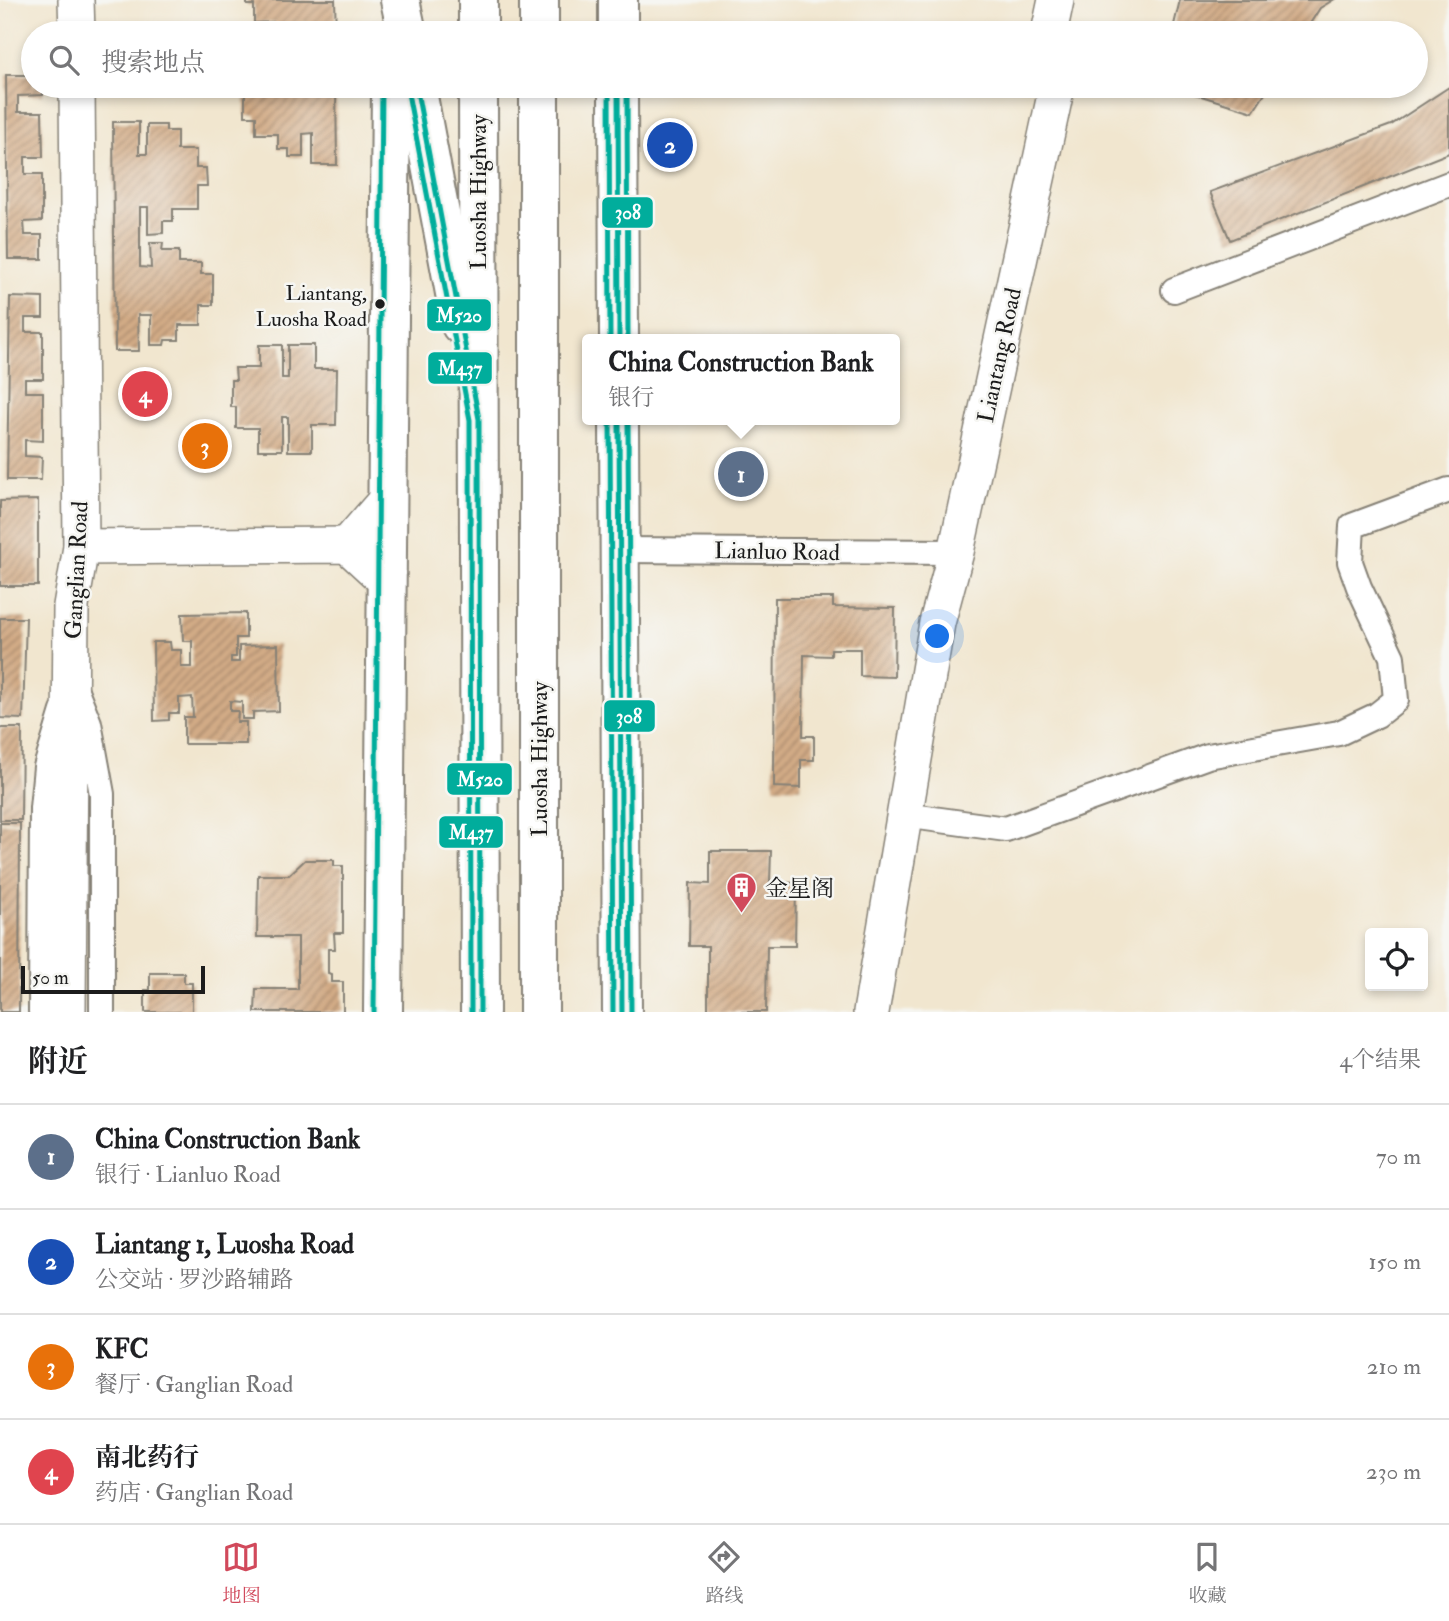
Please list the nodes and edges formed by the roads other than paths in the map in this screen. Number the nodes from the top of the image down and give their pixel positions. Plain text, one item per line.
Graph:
1 (76, 0) edge
2 (391, 0) edge
3 (400, 0) edge
4 (478, 0) edge
5 (539, 0) edge
6 (618, 0) edge
7 (1056, 0) edge
8 (1074, 0) edge
9 (77, 21) edge
10 (391, 21) edge
11 (404, 21) edge
12 (478, 21) edge
13 (539, 21) edge
14 (618, 21) edge
15 (1052, 21) edge
16 (1070, 21) edge
17 (77, 98) edge
18 (391, 98) edge
19 (418, 98) edge
20 (478, 98) edge
21 (539, 98) edge
22 (618, 98) edge
23 (1035, 98) edge
24 (1054, 98) edge
25 (1449, 184) edge
26 (1174, 290) dead end
27 (618, 334) edge
28 (479, 419) junction
29 (619, 425) edge
30 (1449, 490) edge
31 (387, 499) junction
32 (347, 545) junction
33 (81, 547) junction
34 (619, 550) junction
35 (946, 552) junction
36 (387, 582) junction
37 (71, 675) junction
38 (904, 815) junction
39 (539, 927) junction
40 (41, 1012) edge
41 (68, 1012) edge
42 (102, 1012) edge
43 (383, 1012) edge
44 (480, 1012) edge
45 (539, 1012) edge
46 (560, 1012) edge
47 (622, 1012) edge
48 (871, 1012) edge

1 - 9 street
2 - 10 main road
3 - 11 main road
4 - 12 main road
5 - 13 main road
6 - 14 main road
7 - 15 street
8 - 16 street
17 - 33 street, Ganglian Road
18 - 31 main road
19 - 28 main road
20 - 28 main road, Luosha Highway
21 - 39 main road, Luosha Highway
22 - 27 main road
23 - 35 street, Liantang Road
24 - 35 street, Liantang Road
25 - 26 street
28 - 44 main road, Luosha Highway
29 - 34 main road
30 - 38 street
31 - 32 street
31 - 36 main road
32 - 33 street
32 - 36 street
33 - 37 street, Ganglian Road
34 - 35 street, Lianluo Road
34 - 47 main road
35 - 38 street, Liantang Road
36 - 43 main road
37 - 40 street
37 - 41 street, Ganglian Road
37 - 42 street
38 - 48 street, Liantang Road
39 - 45 main road, Luosha Highway
39 - 46 main road

